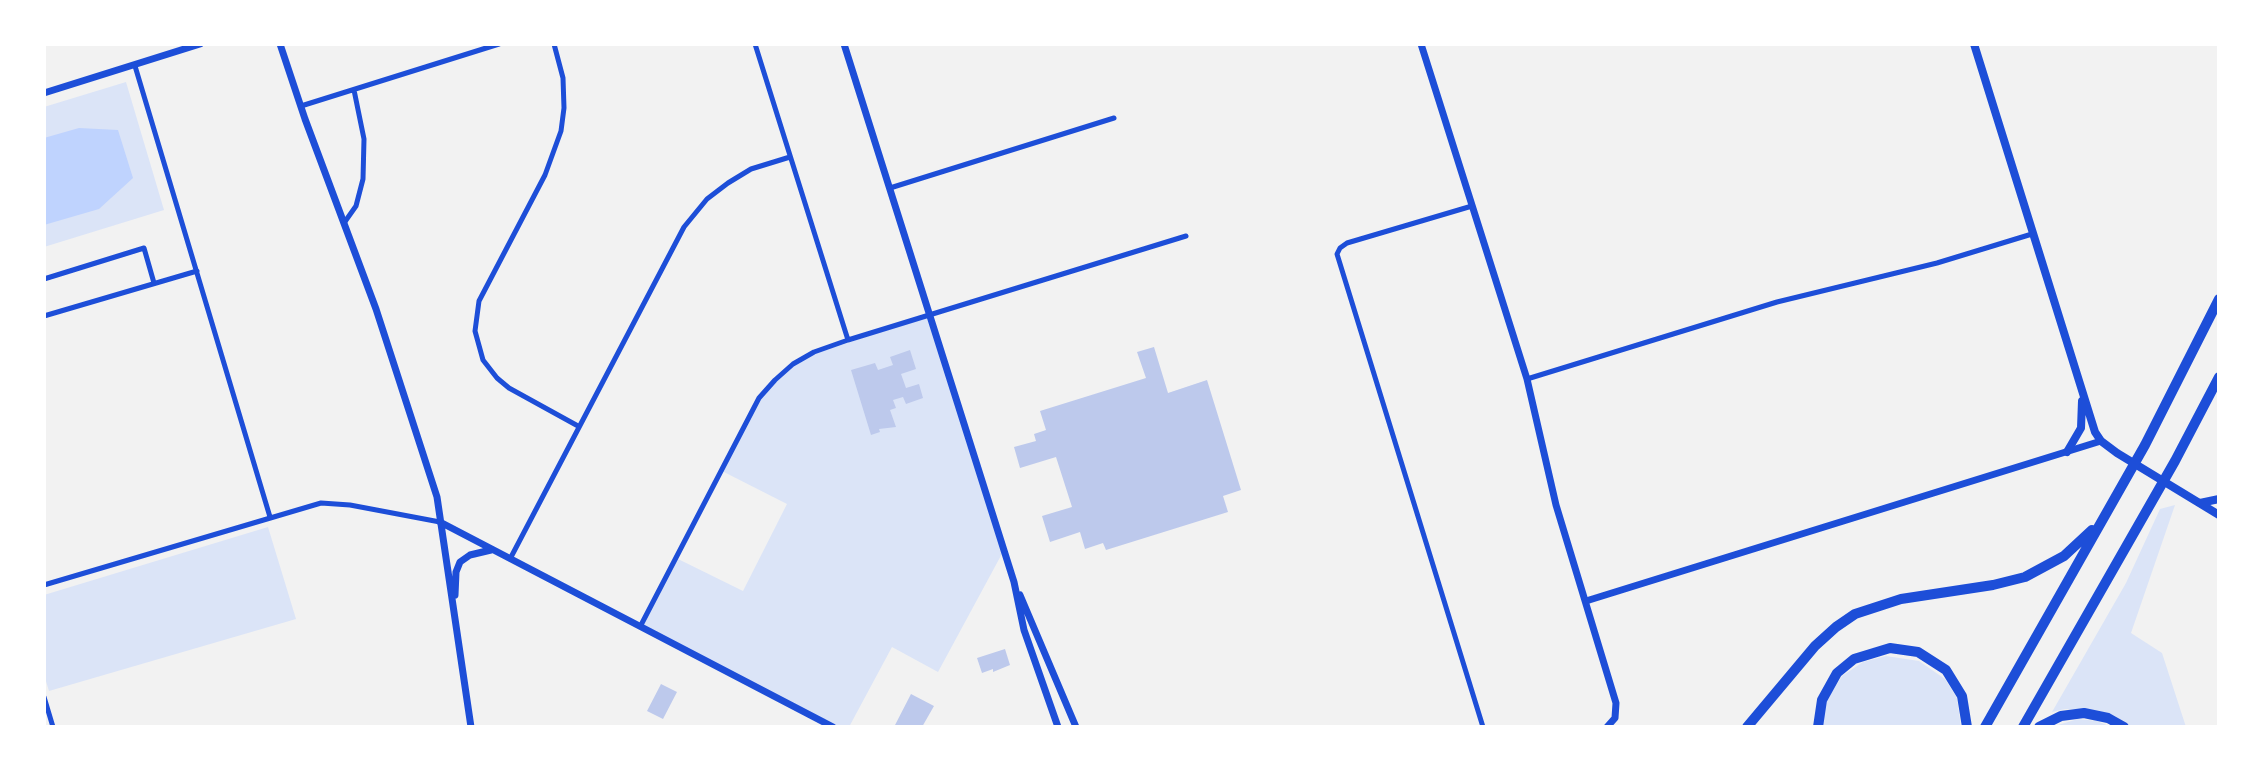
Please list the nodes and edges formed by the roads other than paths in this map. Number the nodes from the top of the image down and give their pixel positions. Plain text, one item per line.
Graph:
1 (200, 44) edge
2 (280, 44) edge
3 (499, 44) edge
4 (554, 44) edge
5 (755, 44) edge
6 (844, 44) edge
7 (1421, 44) edge
8 (1974, 44) edge
9 (135, 66) junction
10 (354, 90) junction
11 (44, 93) edge
12 (301, 106) junction
13 (1114, 118) dead end
14 (790, 157) junction
15 (890, 188) junction
16 (1473, 205) junction
17 (344, 223) junction
18 (2033, 234) junction
19 (1186, 236) dead end
20 (197, 271) junction
21 (44, 279) edge
22 (154, 283) junction
23 (2219, 299) edge
24 (930, 315) junction
25 (44, 316) edge
26 (848, 340) junction
27 (2219, 377) edge
28 (1527, 379) junction
29 (2082, 388) junction
30 (578, 426) junction
31 (2101, 441) junction
32 (2067, 452) junction
33 (2219, 499) edge
34 (2199, 503) junction
35 (2107, 513) junction
36 (2219, 515) edge
37 (270, 517) junction
38 (440, 522) junction
39 (493, 550) junction
40 (510, 559) junction
41 (1014, 582) junction
42 (44, 585) edge
43 (1586, 601) junction
44 (455, 617) junction
45 (641, 625) junction
46 (44, 697) edge
47 (1608, 726) edge
48 (53, 727) edge
49 (471, 727) edge
50 (833, 727) edge
51 (1058, 727) edge
52 (1076, 727) edge
53 (1483, 727) edge
54 (1747, 727) edge
55 (1818, 727) edge
56 (1967, 727) edge
57 (1985, 727) edge
58 (2023, 727) edge
59 (2039, 727) edge
60 (2124, 727) edge

1 - 9 street
2 - 12 street
3 - 10 street
4 - 30 street
5 - 14 street
6 - 15 street
7 - 16 street
8 - 18 main road
9 - 11 street
9 - 20 street
10 - 12 street
10 - 17 street
12 - 17 street
13 - 15 street
14 - 26 street
14 - 30 street
15 - 24 street
16 - 28 street
16 - 53 street
17 - 38 street
18 - 28 street
18 - 29 main road
19 - 24 street
20 - 22 street
20 - 37 street
21 - 22 street
22 - 25 street
23 - 35 highway
24 - 26 street
24 - 41 street
26 - 45 street
27 - 58 highway
28 - 43 street
29 - 31 main road
29 - 32 main road
30 - 40 street
31 - 32 street
31 - 34 main road
32 - 43 street
33 - 34 main road
34 - 36 main road
35 - 54 highway
35 - 57 highway
37 - 38 street
37 - 42 street
38 - 39 street
38 - 44 street
39 - 40 street
39 - 44 street
40 - 45 street
41 - 51 street
41 - 52 street
43 - 47 street
44 - 49 street
45 - 50 street
46 - 48 street
55 - 56 highway
59 - 60 highway

